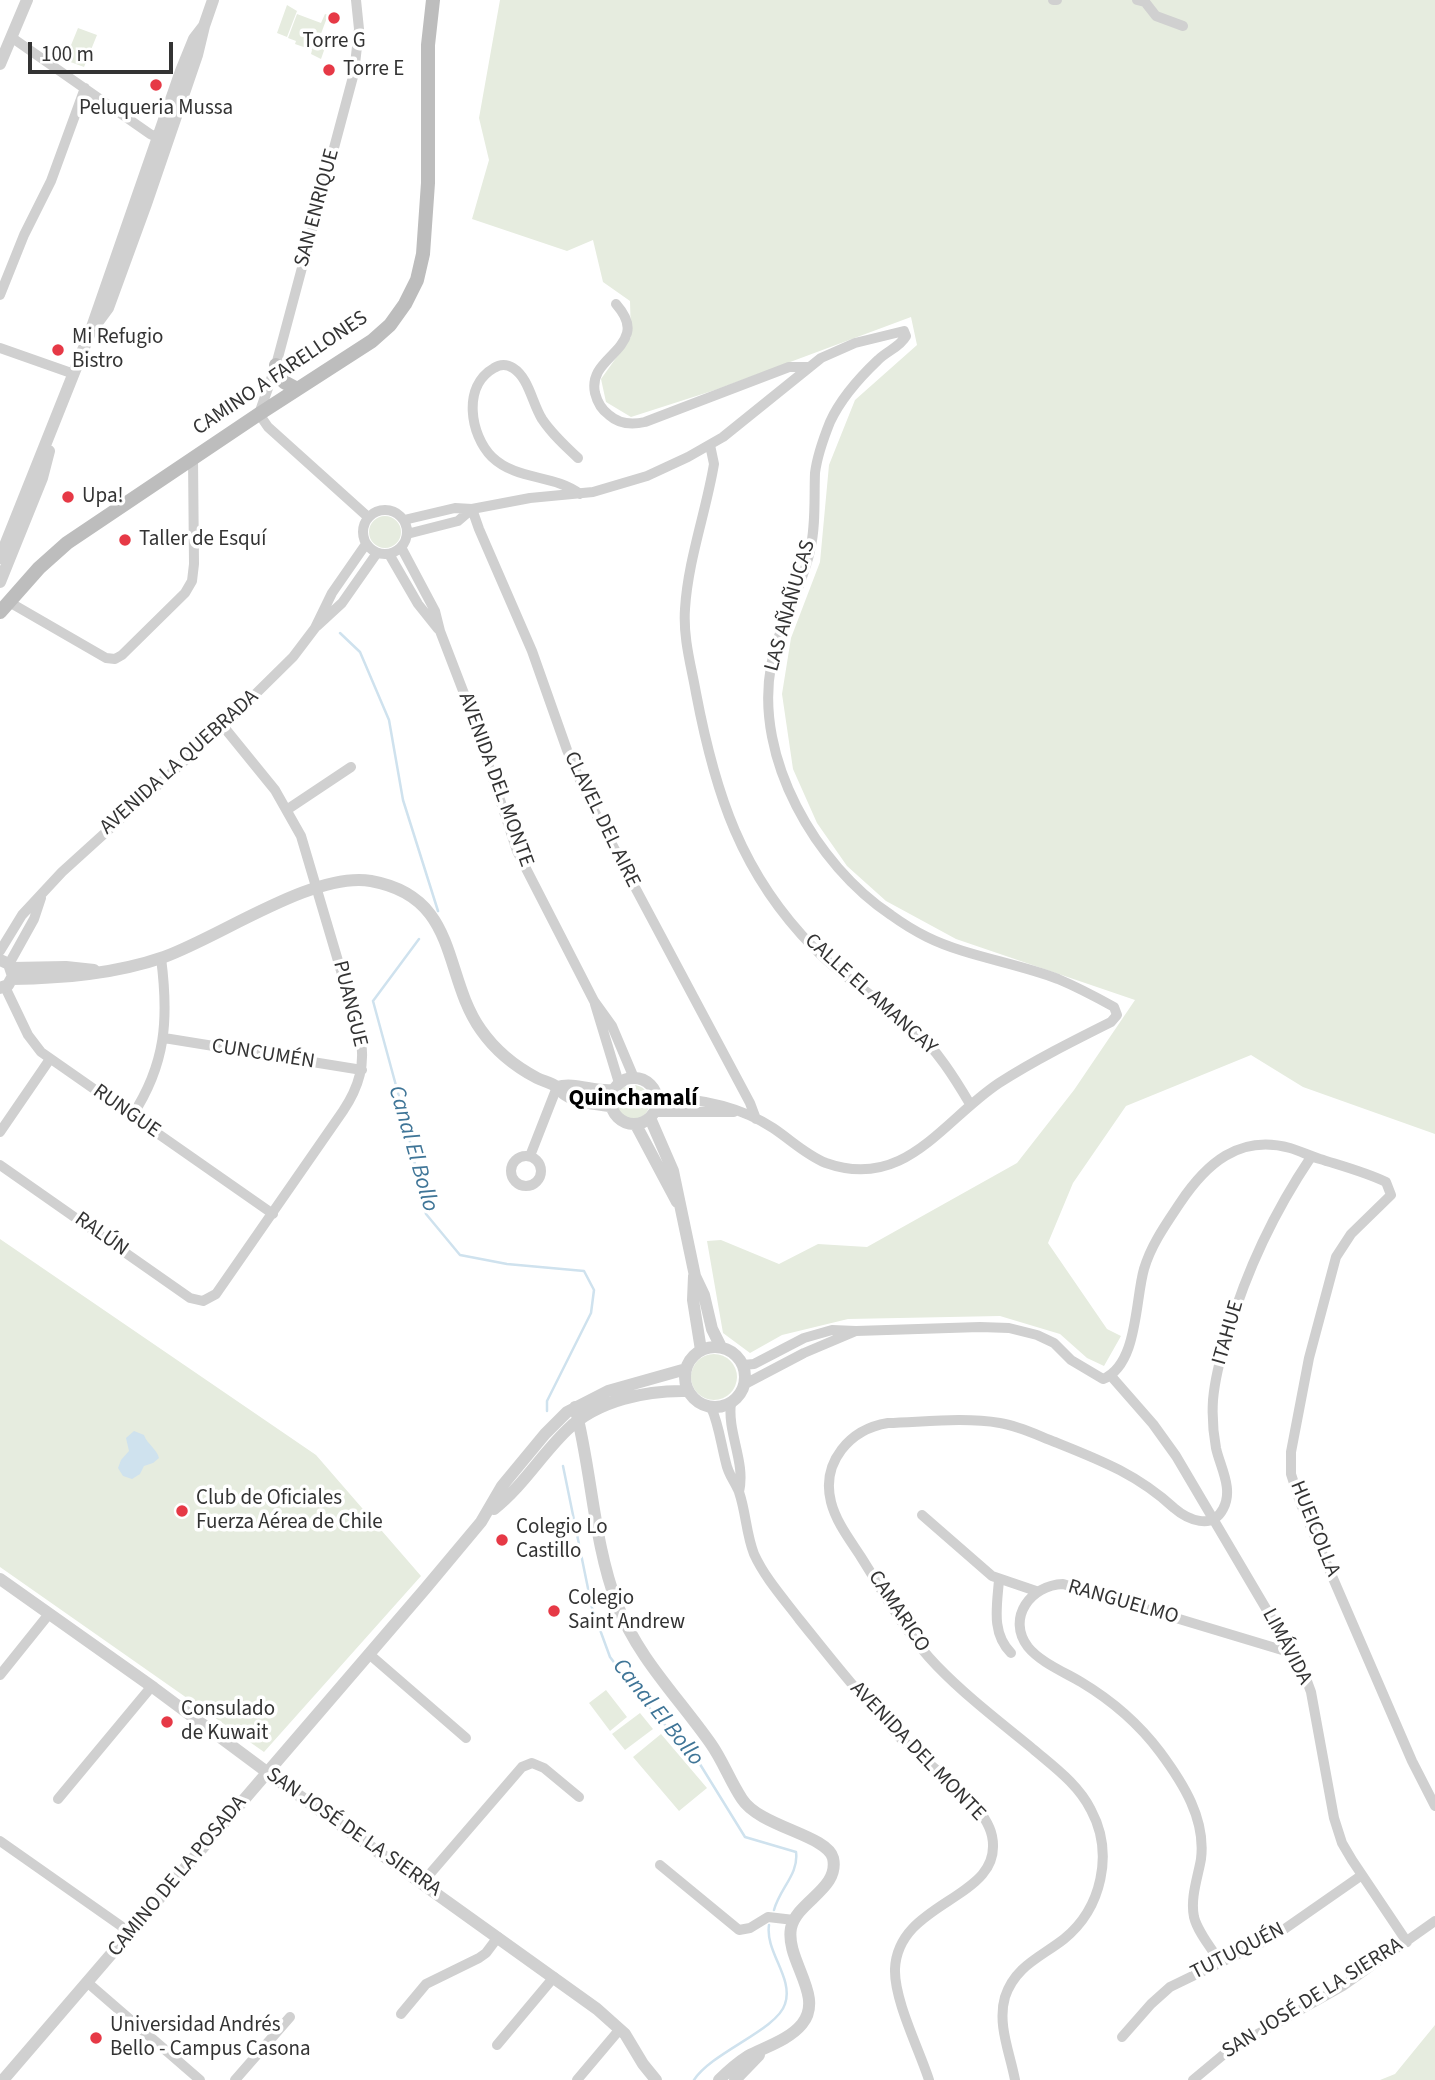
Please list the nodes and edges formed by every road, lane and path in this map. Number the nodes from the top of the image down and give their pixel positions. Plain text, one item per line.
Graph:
1 (27, 0) edge
2 (213, 0) edge
3 (356, 0) edge
4 (433, 0) edge
5 (1136, 0) edge
6 (1183, 26) dead end
7 (11, 37) junction
8 (0, 64) edge
9 (85, 88) junction
10 (162, 140) junction
11 (0, 295) edge
12 (616, 304) dead end
13 (0, 348) edge
14 (276, 365) junction
15 (809, 367) junction
16 (74, 374) junction
17 (297, 389) junction
18 (259, 414) junction
19 (55, 424) junction
20 (710, 445) junction
21 (193, 458) junction
22 (578, 458) dead end
23 (580, 494) junction
24 (472, 509) junction
25 (368, 517) junction
26 (404, 520) junction
27 (407, 534) junction
28 (366, 544) junction
29 (401, 547) junction
30 (383, 553) junction
31 (0, 558) edge
32 (0, 582) edge
33 (4, 607) edge
34 (315, 628) junction
35 (440, 631) junction
36 (223, 726) junction
37 (351, 767) dead end
38 (288, 809) junction
39 (317, 887) junction
40 (42, 895) junction
41 (0, 951) edge
42 (161, 958) junction
43 (6, 974) edge
44 (594, 1001) junction
45 (164, 1038) junction
46 (50, 1059) junction
47 (362, 1070) junction
48 (634, 1078) junction
49 (557, 1087) junction
50 (616, 1087) junction
51 (657, 1097) junction
52 (970, 1104) junction
53 (610, 1106) junction
54 (736, 1111) junction
55 (652, 1115) junction
56 (132, 1116) junction
57 (756, 1119) junction
58 (636, 1125) junction
59 (0, 1132) edge
60 (530, 1156) dead end
61 (1311, 1157) junction
62 (0, 1165) edge
63 (679, 1205) junction
64 (272, 1214) junction
65 (695, 1276) junction
66 (203, 1301) joint
67 (856, 1332) junction
68 (721, 1347) junction
69 (701, 1350) junction
70 (743, 1365) junction
71 (686, 1369) junction
72 (1111, 1376) junction
73 (745, 1384) junction
74 (688, 1391) junction
75 (731, 1403) junction
76 (575, 1407) junction
77 (711, 1407) junction
78 (579, 1420) junction
79 (739, 1492) junction
80 (488, 1513) junction
81 (922, 1515) dead end
82 (1213, 1519) junction
83 (0, 1579) edge
84 (999, 1580) junction
85 (1035, 1591) junction
86 (49, 1614) junction
87 (1011, 1653) dead end
88 (1292, 1653) junction
89 (369, 1654) junction
90 (0, 1675) edge
91 (152, 1686) junction
92 (466, 1738) dead end
93 (268, 1773) junction
94 (579, 1797) dead end
95 (58, 1799) dead end
96 (1435, 1806) edge
97 (0, 1841) edge
98 (660, 1865) dead end
99 (1362, 1875) junction
100 (422, 1882) junction
101 (794, 1920) junction
102 (1435, 1921) edge
103 (131, 1933) junction
104 (498, 1937) junction
105 (1407, 1942) junction
106 (1221, 1963) junction
107 (554, 1977) junction
108 (88, 1983) junction
109 (401, 2014) dead end
110 (290, 2017) dead end
111 (620, 2029) junction
112 (1122, 2037) dead end
113 (497, 2045) dead end
114 (766, 2047) junction
115 (3, 2080) edge
116 (200, 2080) edge
117 (235, 2080) edge
118 (577, 2080) edge
119 (656, 2080) edge
120 (719, 2080) edge
121 (735, 2080) edge
122 (929, 2080) edge
123 (1015, 2080) edge
124 (1194, 2080) edge

1 - 7 street
2 - 10 street
3 - 14 street, SAN ENRIQUE
4 - 17 main road, CAMINO A FARELLONES
5 - 6 street
7 - 8 street
7 - 9 street
9 - 10 street
9 - 11 street
10 - 16 street
12 - 15 street
13 - 16 street
14 - 17 main road
14 - 18 street, SAN ENRIQUE
15 - 20 street
15 - 52 street, LAS AÑAÑUCAS
16 - 19 street
17 - 18 main road, CAMINO A FARELLONES
18 - 21 main road, CAMINO A FARELLONES
18 - 25 street
19 - 31 street
19 - 32 street
20 - 23 street
20 - 52 street, CALLE EL AMANCAY
21 - 33 main road, CAMINO A FARELLONES
21 - 33 street
22 - 23 street
23 - 24 street
24 - 26 street
24 - 27 street
24 - 57 street, CLAVEL DEL AIRE
25 - 26 street
25 - 28 street
26 - 27 street
27 - 29 street
28 - 30 street
28 - 34 street, AVENIDA LA QUEBRADA
29 - 30 street
29 - 35 street, AVENIDA DEL MONTE
30 - 34 street, AVENIDA LA QUEBRADA
30 - 35 street, AVENIDA DEL MONTE
34 - 36 street, AVENIDA LA QUEBRADA
35 - 44 street, AVENIDA DEL MONTE
36 - 38 street, PUANGUE
36 - 40 street, AVENIDA LA QUEBRADA
37 - 38 street
38 - 39 street, PUANGUE
39 - 42 street
39 - 47 street, PUANGUE
39 - 49 street
40 - 41 street, AVENIDA LA QUEBRADA
40 - 43 street, AVENIDA LA QUEBRADA
42 - 43 street
42 - 45 street
43 - 46 street, RUNGUE
44 - 48 street, AVENIDA DEL MONTE
44 - 50 street, AVENIDA DEL MONTE
45 - 47 street, CUNCUMÉN
45 - 56 street
46 - 56 street, RUNGUE
46 - 59 street
47 - 64 street, PUANGUE
48 - 50 street
48 - 51 street
49 - 50 street
49 - 53 street
49 - 60 street
50 - 53 street
51 - 54 street
51 - 55 street
52 - 57 street
53 - 58 street
54 - 55 street
54 - 57 street
55 - 58 street
55 - 63 street
56 - 64 street, RUNGUE
58 - 63 street
61 - 72 street
61 - 82 street, ITAHUE
61 - 96 street, HUEICOLLA
62 - 66 street, RALÚN
63 - 65 street
64 - 66 street, PUANGUE
65 - 68 street
65 - 69 street
67 - 70 street
67 - 72 street
67 - 73 street
68 - 69 street
68 - 70 street
69 - 71 street
70 - 73 street
71 - 74 street
71 - 76 street, CAMINO DE LA POSADA
72 - 82 street, LIMÁVIDA
73 - 75 street
74 - 77 street
74 - 78 street, CAMINO DE LA POSADA
75 - 77 street
75 - 79 street, AVENIDA DEL MONTE
76 - 78 street
76 - 80 street, CAMINO DE LA POSADA
77 - 79 street, AVENIDA DEL MONTE
78 - 80 street, CAMINO DE LA POSADA
78 - 101 street
79 - 122 street, AVENIDA DEL MONTE
80 - 89 street, CAMINO DE LA POSADA
81 - 84 street
82 - 88 street, LIMÁVIDA
82 - 123 street, CAMARICO
83 - 86 street, SAN JOSÉ DE LA SIERRA
84 - 85 street
84 - 87 street
85 - 88 street, RANGUELMO
85 - 106 street, RANGUELMO
86 - 90 street
86 - 91 street, SAN JOSÉ DE LA SIERRA
88 - 99 street, LIMÁVIDA
89 - 92 street
89 - 93 street, CAMINO DE LA POSADA
91 - 93 street, SAN JOSÉ DE LA SIERRA
91 - 95 street
93 - 100 street, SAN JOSÉ DE LA SIERRA
93 - 103 street, CAMINO DE LA POSADA
94 - 100 street
97 - 103 street
98 - 101 street
99 - 105 street, LIMÁVIDA
99 - 106 street, TUTUQUÉN
100 - 104 street, SAN JOSÉ DE LA SIERRA
101 - 114 street
102 - 105 street, SAN JOSÉ DE LA SIERRA
103 - 108 street, CAMINO DE LA POSADA
104 - 107 street, SAN JOSÉ DE LA SIERRA
104 - 109 street
105 - 124 street, SAN JOSÉ DE LA SIERRA
106 - 112 street, TUTUQUÉN
107 - 111 street, SAN JOSÉ DE LA SIERRA
107 - 113 street
108 - 115 street, CAMINO DE LA POSADA
108 - 116 street
110 - 117 street
111 - 118 street
111 - 119 street, SAN JOSÉ DE LA SIERRA
114 - 120 street
114 - 121 street

